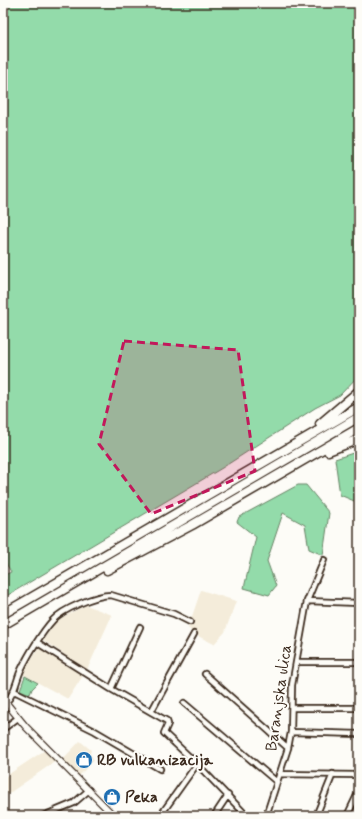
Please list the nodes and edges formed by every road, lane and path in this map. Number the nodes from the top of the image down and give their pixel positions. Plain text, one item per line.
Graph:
1 (359, 391) edge
2 (359, 407) edge
3 (359, 417) edge
4 (359, 428) edge
5 (359, 439) edge
6 (279, 453) junction
7 (303, 461) junction
8 (324, 560) dead end
9 (87, 576) junction
10 (307, 601) junction
11 (359, 603) edge
12 (3, 614) edge
13 (190, 622) dead end
14 (3, 626) edge
15 (140, 627) dead end
16 (194, 634) dead end
17 (38, 643) junction
18 (297, 662) junction
19 (359, 662) edge
20 (204, 674) dead end
21 (111, 690) junction
22 (14, 691) junction
23 (4, 701) edge
24 (184, 703) dead end
25 (292, 708) junction
26 (359, 708) edge
27 (151, 712) junction
28 (18, 718) junction
29 (3, 729) edge
30 (291, 732) junction
31 (359, 734) edge
32 (288, 748) junction
33 (197, 764) junction
34 (160, 769) dead end
35 (279, 774) junction
36 (333, 774) junction
37 (359, 775) edge
38 (277, 782) junction
39 (89, 790) junction
40 (359, 791) edge
41 (228, 795) junction
42 (43, 816) edge
43 (114, 816) edge
44 (160, 816) edge
45 (214, 816) edge
46 (247, 816) edge
47 (266, 816) edge
48 (316, 816) edge
49 (347, 816) edge

1 - 6 highway
2 - 6 highway
3 - 9 highway
4 - 7 highway
5 - 7 highway
6 - 12 highway
7 - 9 highway
8 - 10 street, Baranjska ulica
9 - 14 highway
10 - 11 street
10 - 18 street, Baranjska ulica
13 - 17 street
15 - 21 street
16 - 27 street
17 - 21 street
17 - 22 street
18 - 19 street
18 - 25 street, Baranjska ulica
20 - 32 street
21 - 27 street
22 - 23 street
22 - 34 street
23 - 28 street
24 - 38 street
25 - 26 street
25 - 30 street, Baranjska ulica
27 - 33 street
28 - 29 street
28 - 39 street
30 - 31 street
30 - 32 street, Baranjska ulica
32 - 35 street, Baranjska ulica
33 - 41 street
33 - 44 street
35 - 36 street
35 - 38 street, Baranjska ulica
36 - 37 street
36 - 48 street
38 - 47 street, Baranjska ulica
39 - 42 street
39 - 43 street
40 - 49 street
41 - 45 street
41 - 46 street

